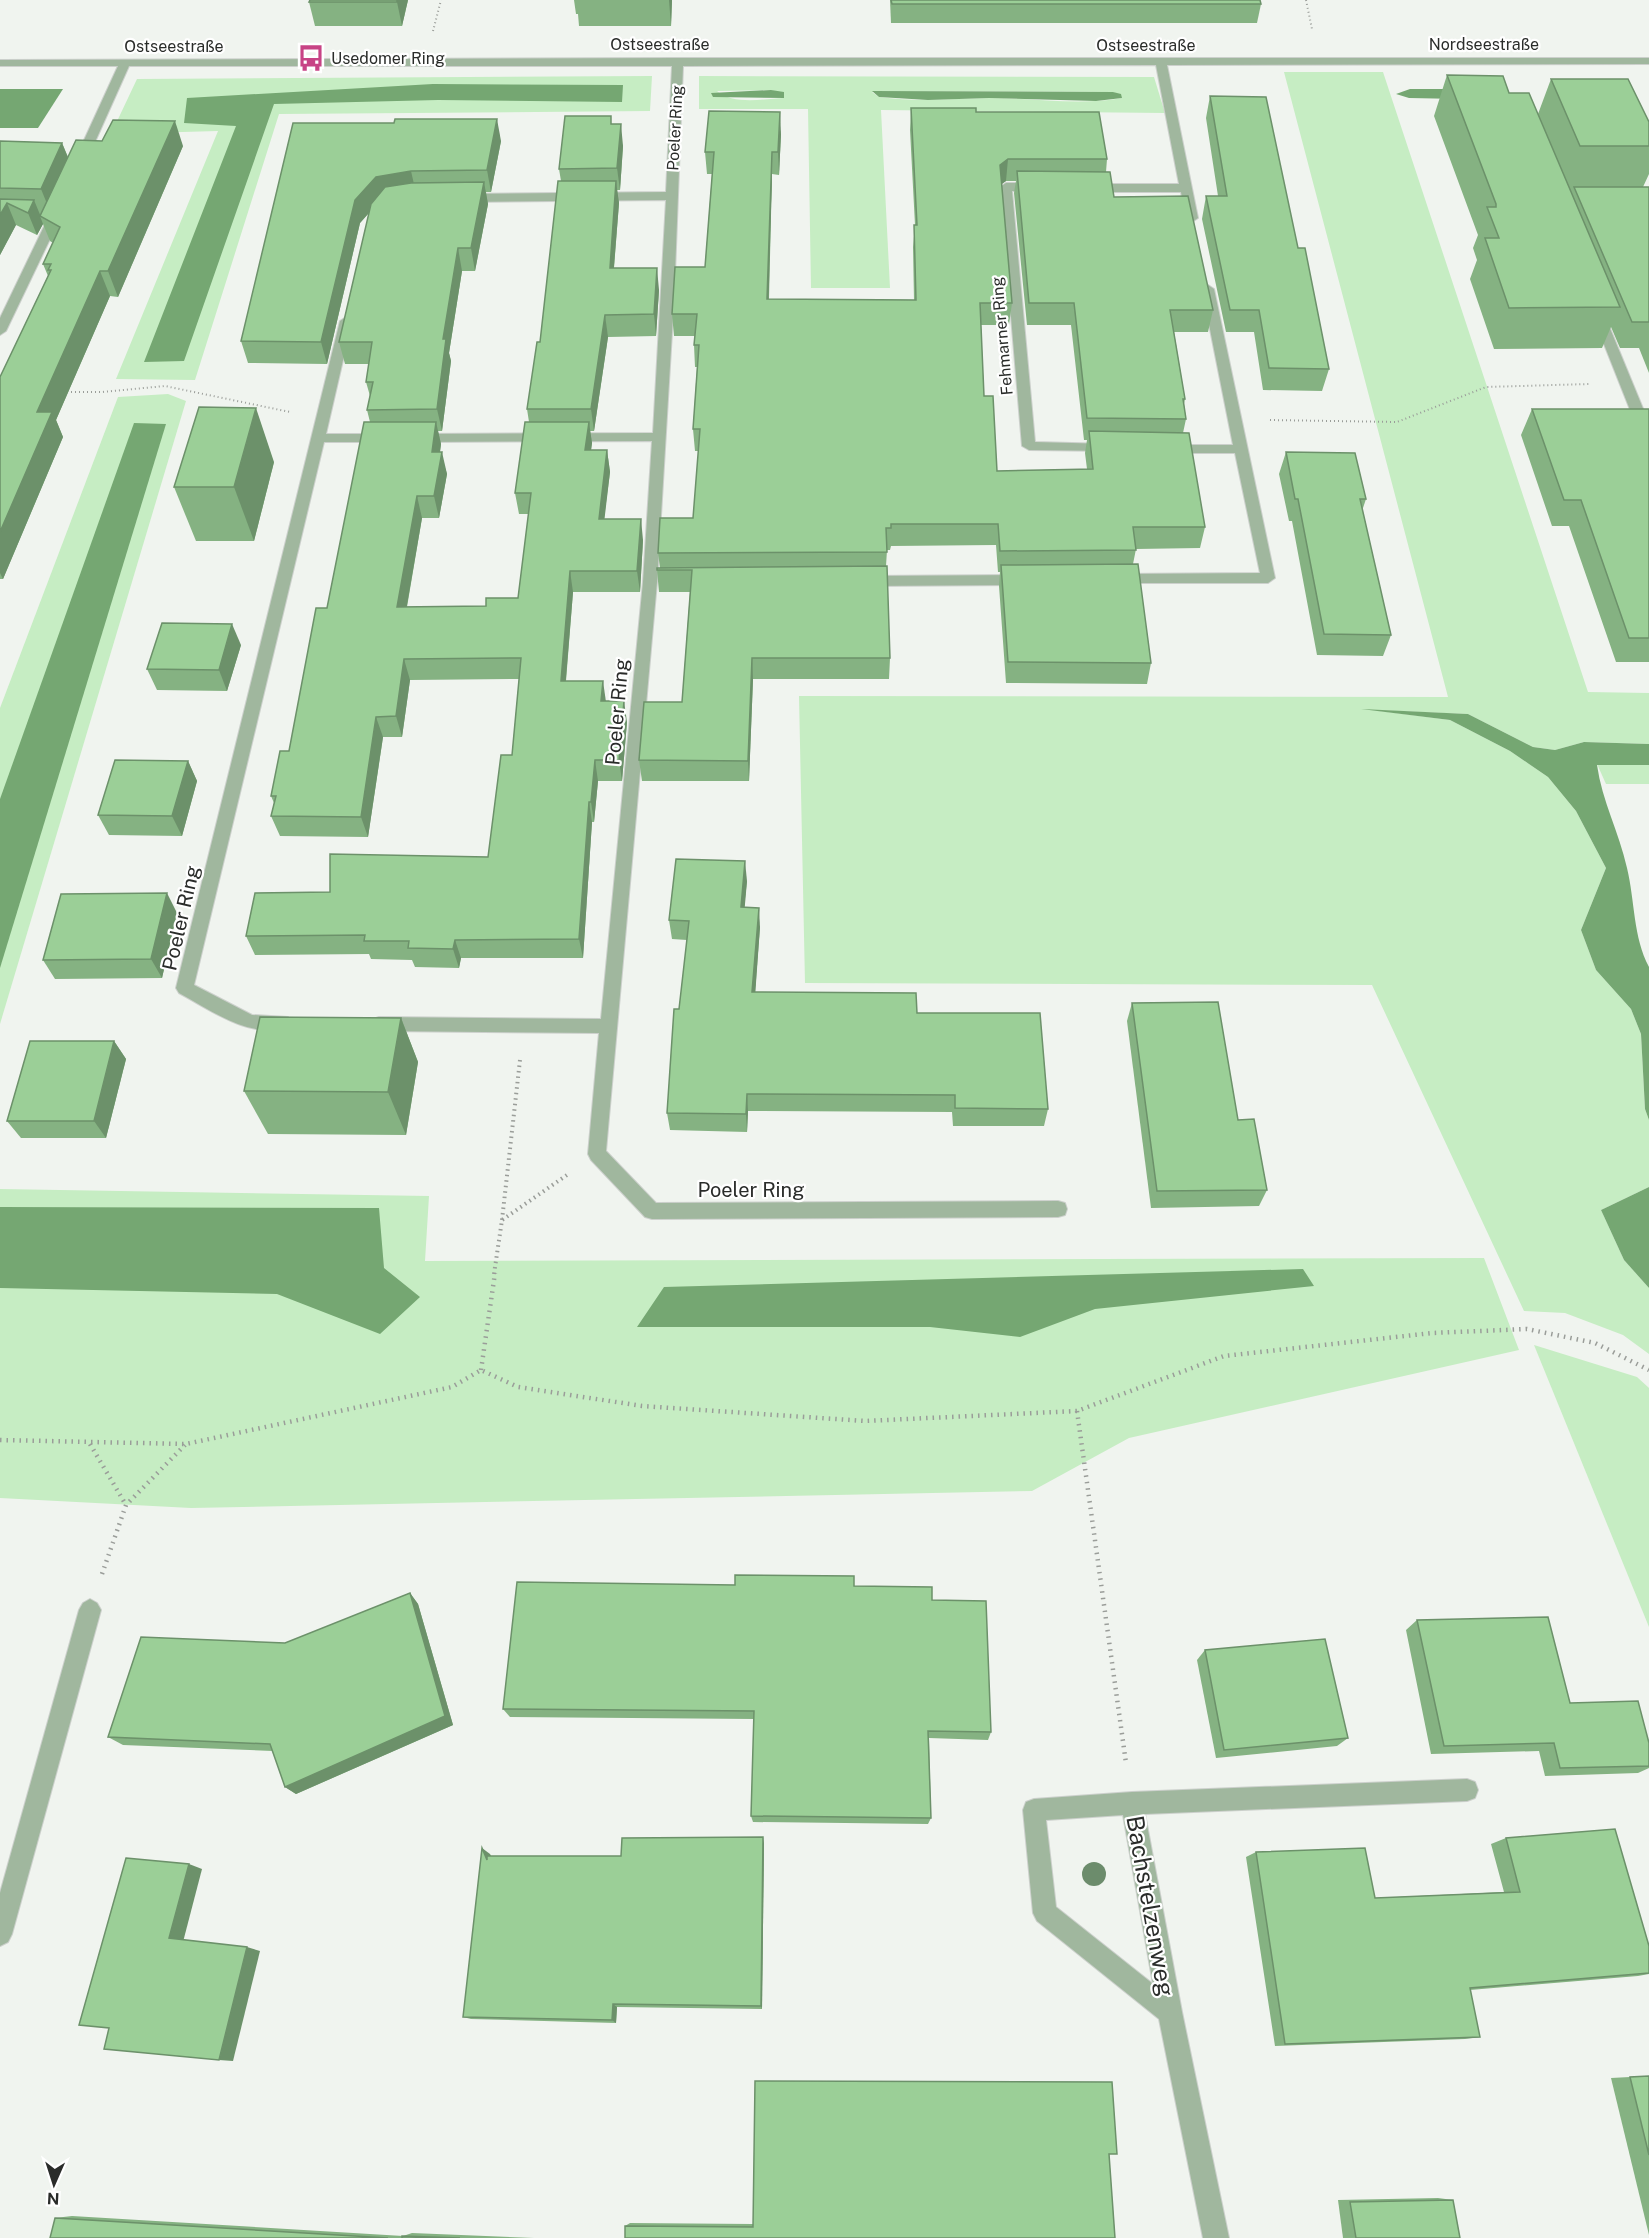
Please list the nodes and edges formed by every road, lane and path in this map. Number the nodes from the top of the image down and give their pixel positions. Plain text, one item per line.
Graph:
1 (678, 60) junction
2 (1161, 61) junction
3 (1649, 61) edge
4 (1319, 62) joint
5 (0, 63) edge
6 (125, 63) junction
7 (74, 176) edge
8 (1054, 188) edge
9 (1078, 188) edge
10 (1185, 188) junction
11 (64, 196) edge
12 (672, 196) junction
13 (451, 198) edge
14 (1195, 235) edge
15 (1206, 281) edge
16 (350, 304) edge
17 (1594, 304) edge
18 (0, 331) edge
19 (1626, 384) junction
20 (56, 392) edge
21 (323, 419) junction
22 (1237, 420) junction
23 (660, 437) junction
24 (319, 438) junction
25 (1649, 440) edge
26 (1119, 448) edge
27 (1152, 448) edge
28 (1243, 449) junction
29 (1042, 579) edge
30 (1102, 579) edge
31 (852, 581) edge
32 (297, 1023) edge
33 (369, 1024) edge
34 (524, 1026) junction
35 (608, 1026) junction
36 (597, 1154) junction
37 (1058, 1209) dead end
38 (502, 1220) junction
39 (482, 1370) junction
40 (1649, 1370) edge
41 (1077, 1411) junction
42 (0, 1440) edge
43 (89, 1443) junction
44 (186, 1444) junction
45 (126, 1505) junction
46 (90, 1610) joint
47 (1467, 1790) dead end
48 (1132, 1803) junction
49 (0, 1934) edge
50 (1170, 2012) junction
51 (1216, 2238) edge

1 - 2 street, Ostseestraße
1 - 6 street, Ostseestraße
1 - 12 street, Poeler Ring
2 - 4 street, Ostseestraße
2 - 10 street
3 - 4 street, Nordseestraße
5 - 6 street, Ostseestraße
6 - 7 street
8 - 26 street, Fehmarner Ring
9 - 10 street
10 - 14 street
11 - 18 street
12 - 13 street, Poeler Ring
12 - 23 street, Poeler Ring
15 - 22 street
16 - 21 street, Poeler Ring
17 - 19 street
19 - 22 path
19 - 25 street
20 - 21 path
21 - 24 street, Poeler Ring
22 - 28 street
23 - 24 street
23 - 35 street, Poeler Ring
24 - 32 street, Poeler Ring
27 - 28 street
28 - 30 street
29 - 31 street
33 - 34 street
34 - 35 street
34 - 38 path
35 - 36 street, Poeler Ring
36 - 37 street, Poeler Ring
36 - 38 path
38 - 39 path
39 - 41 path
39 - 44 path
40 - 41 path
41 - 48 path
42 - 43 path
43 - 44 path
43 - 45 path
44 - 45 path
45 - 46 path
46 - 49 street
47 - 48 street
48 - 50 street, Bachstelzenweg
48 - 50 street, Bachstelzenweg
50 - 51 street, Bachstelzenweg

